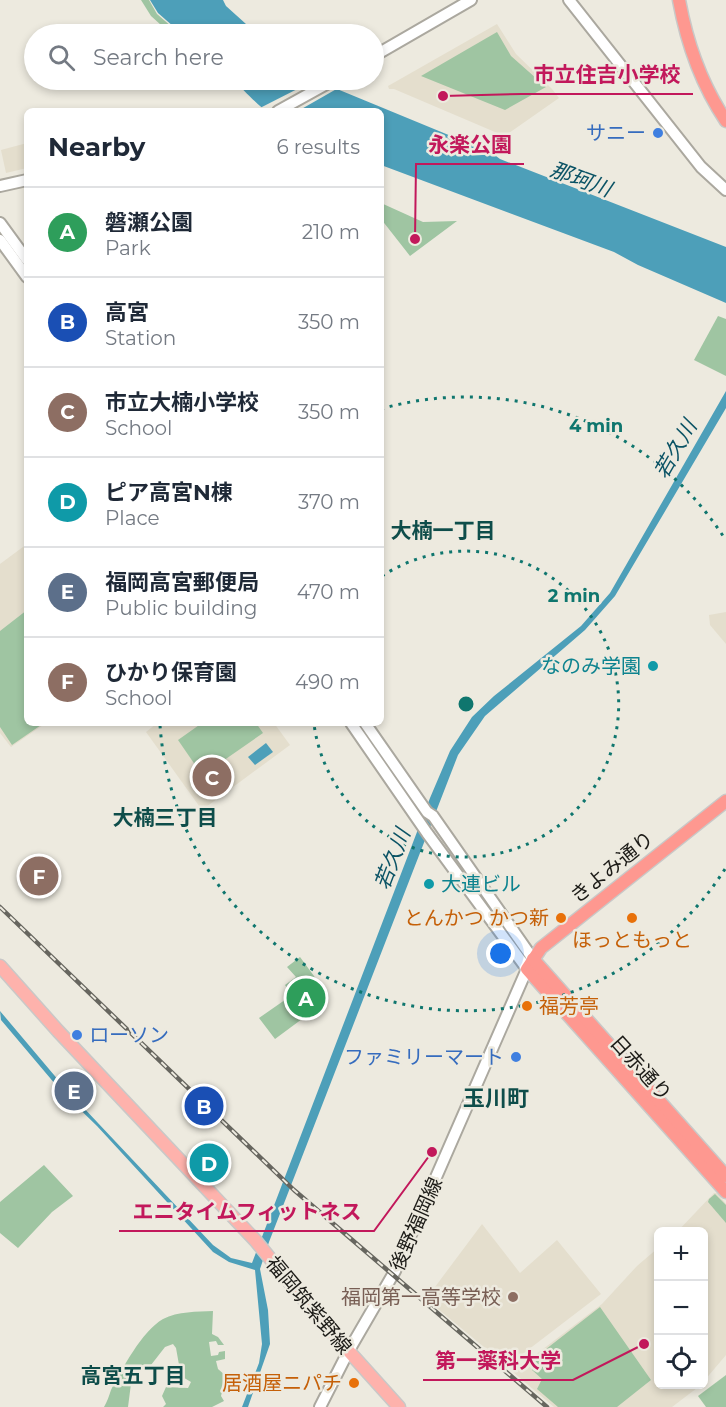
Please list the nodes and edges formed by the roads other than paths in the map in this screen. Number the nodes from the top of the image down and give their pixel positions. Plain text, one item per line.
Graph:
1 (471, 0) edge
2 (569, 0) edge
3 (679, 0) edge
4 (384, 50) edge
5 (315, 90) edge
6 (283, 108) edge
7 (726, 121) edge
8 (24, 181) edge
9 (0, 186) edge
10 (726, 190) edge
11 (0, 223) edge
12 (0, 240) edge
13 (24, 256) edge
14 (24, 273) edge
15 (353, 726) edge
16 (367, 726) edge
17 (726, 801) edge
18 (426, 816) junction
19 (530, 964) junction
20 (0, 966) edge
21 (726, 1176) edge
22 (726, 1192) edge
23 (348, 1352) junction
24 (320, 1407) edge
25 (399, 1407) edge

1 - 4 main road
2 - 10 main road
3 - 7 highway
5 - 6 main road
8 - 9 main road
11 - 13 main road
12 - 14 main road
15 - 18 main road
16 - 18 main road
17 - 19 highway, きよみ通り
18 - 19 main road
18 - 19 main road
19 - 21 highway, 日赤通り
19 - 22 highway, 日赤通り
19 - 23 main road, 後野福岡線
20 - 23 main road, 福岡筑紫野線
23 - 24 main road, 後野福岡線
23 - 25 main road, 福岡筑紫野線

